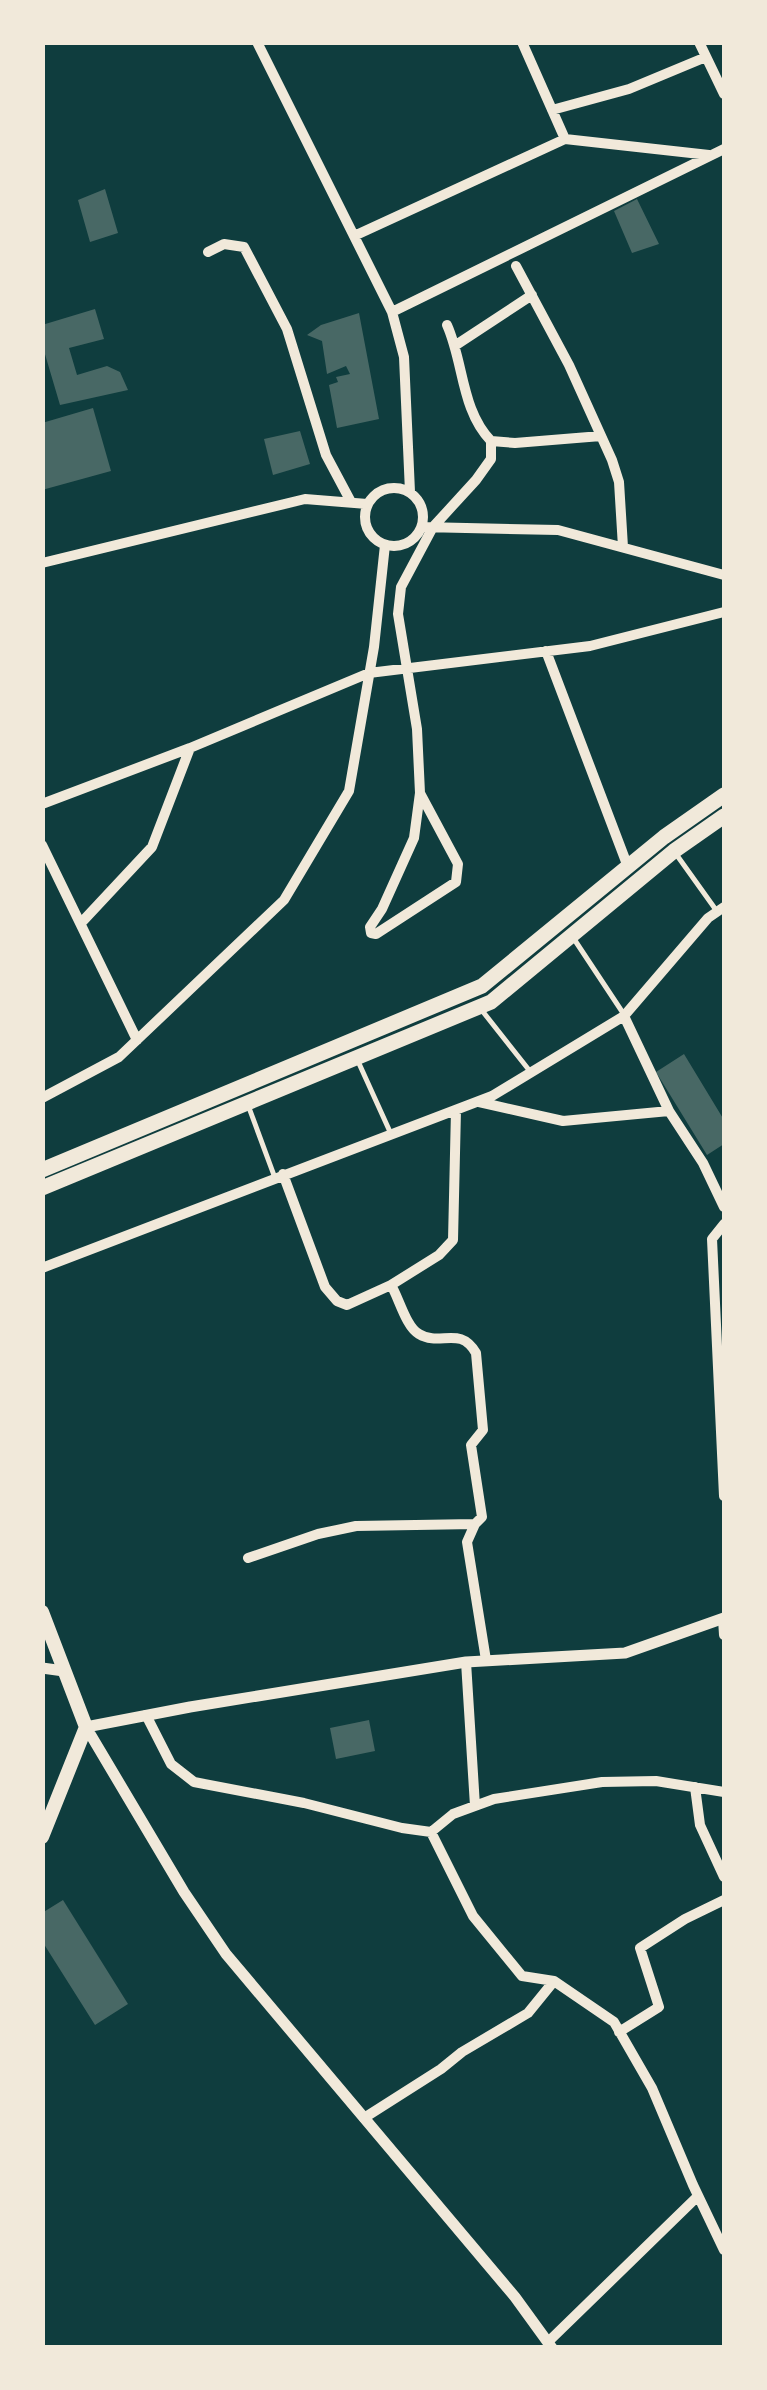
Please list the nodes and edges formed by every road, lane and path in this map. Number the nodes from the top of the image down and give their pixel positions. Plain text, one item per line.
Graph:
1 (257, 42) edge
2 (522, 42) edge
3 (698, 42) edge
4 (706, 57) junction
5 (724, 94) edge
6 (552, 110) junction
7 (565, 140) junction
8 (724, 149) edge
9 (709, 154) junction
10 (354, 236) junction
11 (208, 252) dead end
12 (516, 266) dead end
13 (532, 295) junction
14 (392, 312) junction
15 (448, 325) dead end
16 (456, 345) junction
17 (601, 436) junction
18 (491, 440) junction
19 (410, 492) junction
20 (350, 500) junction
21 (368, 504) junction
22 (427, 527) junction
23 (384, 545) junction
24 (624, 548) junction
25 (42, 563) edge
26 (724, 575) edge
27 (724, 612) edge
28 (546, 651) junction
29 (409, 668) junction
30 (370, 673) junction
31 (190, 748) junction
32 (420, 793) junction
33 (724, 794) edge
34 (42, 804) edge
35 (724, 816) edge
36 (42, 846) edge
37 (674, 851) junction
38 (628, 867) junction
39 (721, 910) edge
40 (81, 923) junction
41 (572, 936) junction
42 (478, 1007) junction
43 (624, 1016) junction
44 (137, 1040) junction
45 (356, 1058) junction
46 (531, 1073) junction
47 (42, 1098) edge
48 (478, 1102) junction
49 (248, 1103) junction
50 (456, 1110) junction
51 (669, 1111) junction
52 (392, 1134) junction
53 (42, 1170) edge
54 (279, 1176) junction
55 (42, 1188) edge
56 (724, 1207) edge
57 (724, 1224) edge
58 (42, 1268) edge
59 (391, 1285) junction
60 (724, 1496) edge
61 (474, 1524) junction
62 (248, 1558) dead end
63 (42, 1612) edge
64 (724, 1618) edge
65 (724, 1635) edge
66 (486, 1660) junction
67 (466, 1662) junction
68 (42, 1668) edge
69 (64, 1671) junction
70 (146, 1716) junction
71 (86, 1728) junction
72 (695, 1787) junction
73 (724, 1792) edge
74 (475, 1806) junction
75 (431, 1832) junction
76 (43, 1833) edge
77 (724, 1877) edge
78 (724, 1900) edge
79 (554, 1981) junction
80 (619, 2032) junction
81 (364, 2118) junction
82 (698, 2196) junction
83 (723, 2242) edge
84 (550, 2345) edge

1 - 10 street
2 - 6 street
3 - 4 street
4 - 5 street
4 - 6 street
6 - 7 street
7 - 9 street
7 - 10 street
8 - 9 street
9 - 14 street
10 - 14 street
11 - 20 street
12 - 13 street
13 - 16 street
13 - 17 street
14 - 19 street
15 - 16 street
16 - 18 street
17 - 18 street
17 - 24 street
18 - 22 street
19 - 21 street
19 - 22 street
20 - 21 street
20 - 25 street
21 - 23 street
22 - 23 street
22 - 24 street
22 - 29 street
23 - 30 street
24 - 26 street
27 - 28 street
28 - 29 street
28 - 38 street
29 - 30 street
29 - 32 street
30 - 31 street
30 - 44 street
31 - 34 street
31 - 40 street
32 - 32 street
33 - 38 main road
35 - 37 main road
36 - 40 street
37 - 39 lane
37 - 41 main road
38 - 53 main road
39 - 43 street
40 - 44 street
41 - 42 main road
41 - 43 lane
42 - 45 main road
42 - 46 lane
43 - 46 street
43 - 51 street
44 - 47 street
45 - 49 main road
45 - 52 lane
46 - 48 street
48 - 50 street
48 - 51 street
49 - 54 lane
49 - 55 main road
50 - 52 street
50 - 59 street
51 - 56 street
52 - 54 street
54 - 58 street
54 - 59 street
57 - 60 street
59 - 61 street
61 - 62 street
61 - 66 street
63 - 69 main road
64 - 65 street
64 - 66 street
66 - 67 street
67 - 70 street
67 - 74 street
68 - 69 street
69 - 71 main road
70 - 71 street
70 - 75 street
71 - 76 main road
71 - 81 street
72 - 73 street
72 - 74 street
72 - 77 street
74 - 75 street
75 - 79 street
78 - 80 street
79 - 80 street
79 - 81 street
80 - 82 street
81 - 84 street
82 - 83 street
82 - 84 street

